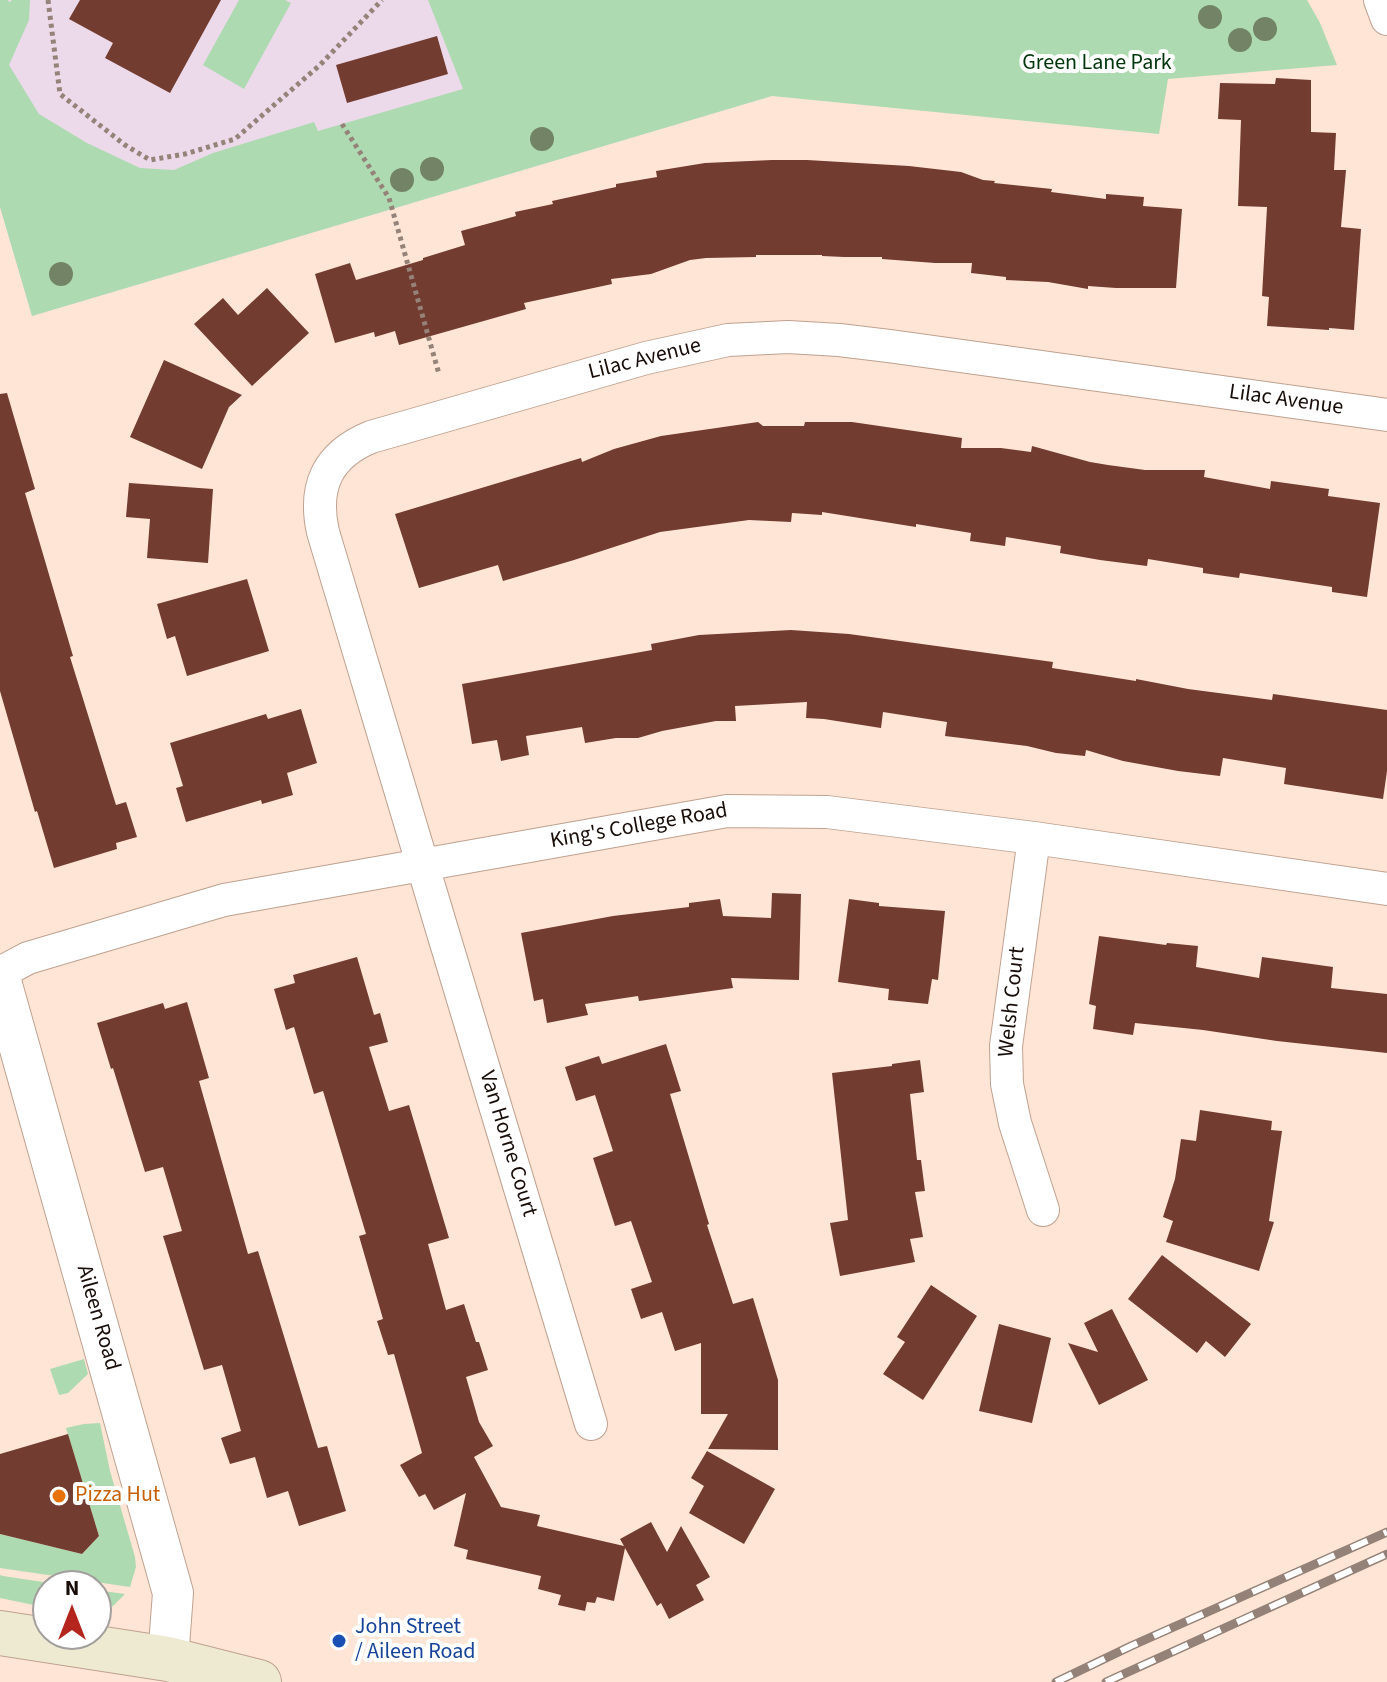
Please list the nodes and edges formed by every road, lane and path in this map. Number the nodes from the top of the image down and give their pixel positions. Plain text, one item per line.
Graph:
1 (48, 0) edge
2 (382, 0) edge
3 (1380, 0) edge
4 (1387, 19) edge
5 (342, 124) dead end
6 (439, 374) dead end
7 (1387, 415) edge
8 (1034, 838) junction
9 (423, 864) junction
10 (1387, 889) edge
11 (0, 976) edge
12 (1043, 1210) dead end
13 (591, 1424) dead end
14 (0, 1633) edge
15 (168, 1659) junction
16 (259, 1682) edge

1 - 2 path
3 - 4 street
5 - 6 path
7 - 9 street, Lilac Avenue
8 - 9 street, King's College Road
8 - 10 street, King's College Road
8 - 12 street, Welsh Court
9 - 11 street, King's College Road
9 - 13 street, Van Horne Court
11 - 15 street, Aileen Road
14 - 15 main road
15 - 16 main road

